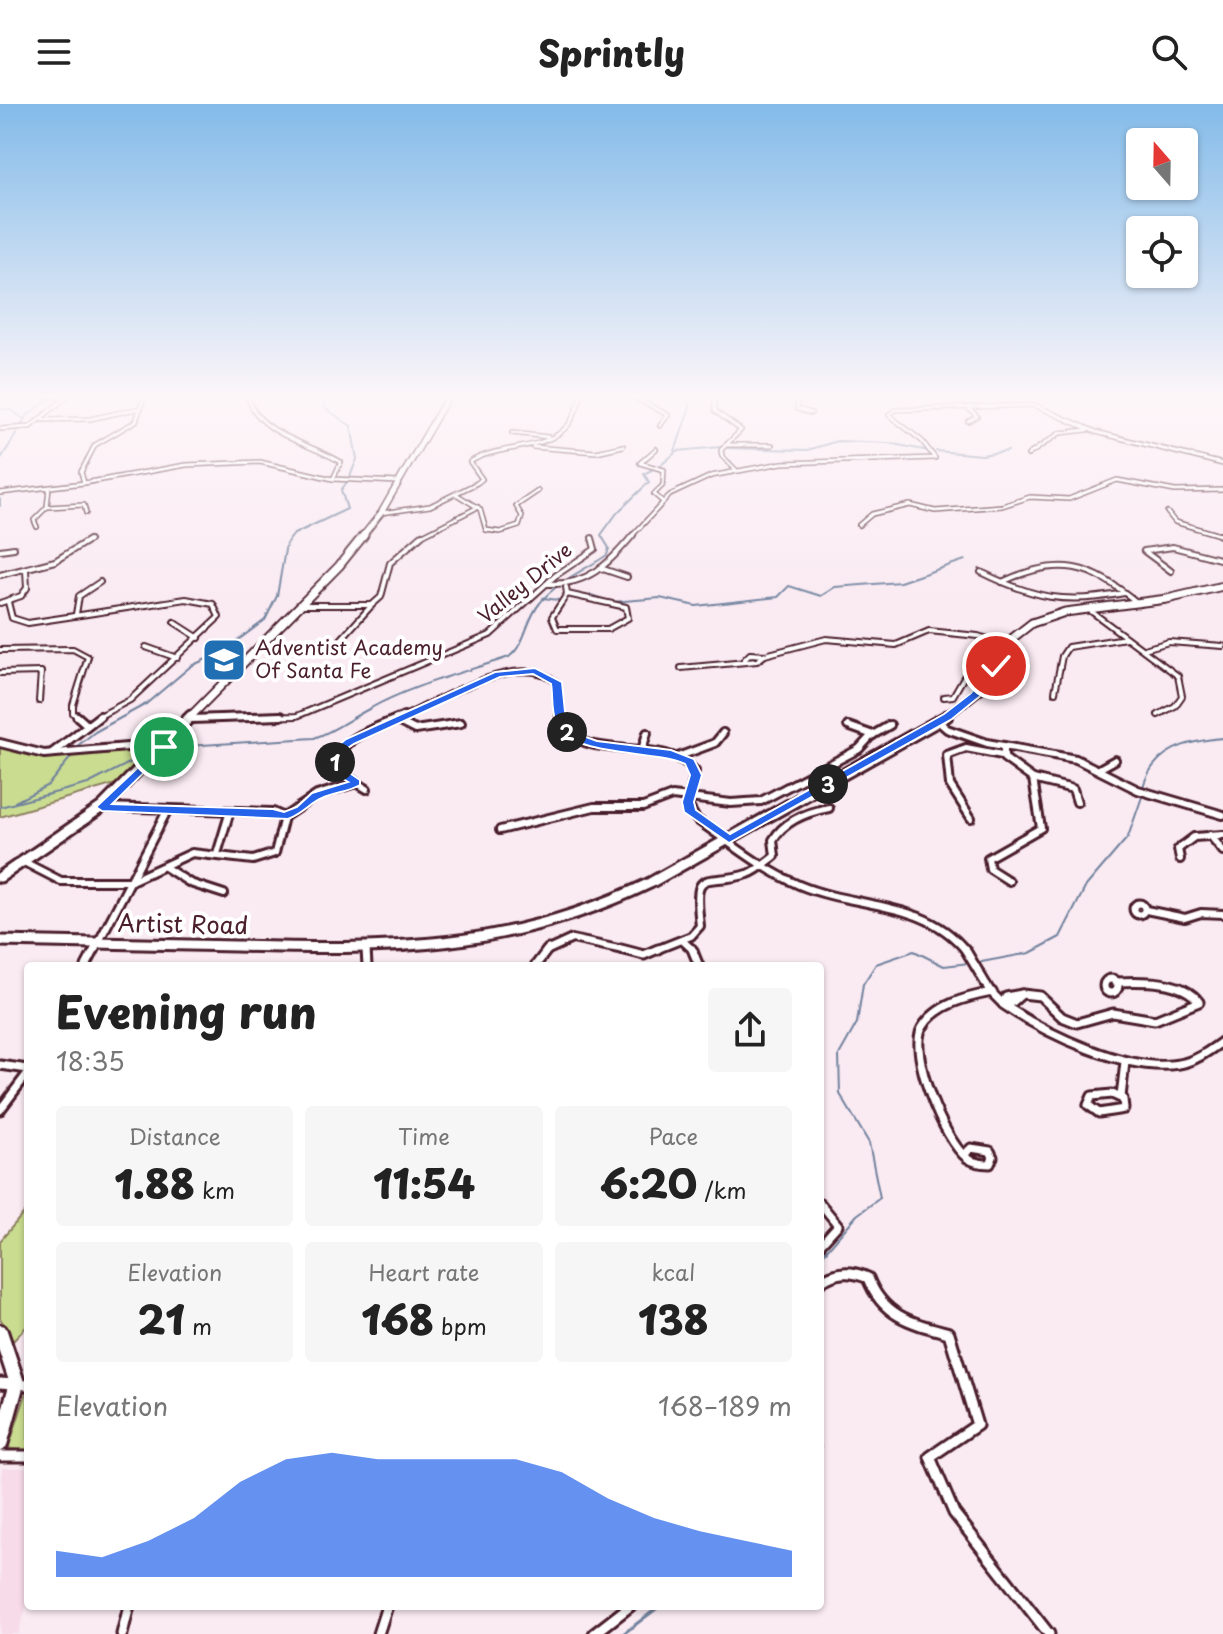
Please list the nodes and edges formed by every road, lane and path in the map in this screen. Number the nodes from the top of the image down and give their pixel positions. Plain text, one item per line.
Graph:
1 (84, 466) edge
2 (178, 466) edge
3 (283, 466) edge
4 (340, 466) edge
5 (408, 466) edge
6 (473, 466) edge
7 (652, 466) edge
8 (732, 466) edge
9 (764, 466) edge
10 (737, 471) junction
11 (333, 479) junction
12 (399, 482) junction
13 (84, 483) junction
14 (49, 488) junction
15 (1223, 490) edge
16 (538, 491) dead end
17 (0, 493) edge
18 (456, 494) junction
19 (662, 501) junction
20 (47, 507) junction
21 (478, 507) junction
22 (1167, 512) dead end
23 (86, 513) dead end
24 (381, 513) junction
25 (859, 525) dead end
26 (37, 527) dead end
27 (1223, 536) edge
28 (592, 538) dead end
29 (89, 540) dead end
30 (14, 548) dead end
31 (0, 550) edge
32 (1223, 560) edge
33 (600, 568) junction
34 (26, 570) junction
35 (1171, 571) dead end
36 (981, 572) dead end
37 (0, 575) edge
38 (627, 577) dead end
39 (100, 582) dead end
40 (1002, 582) junction
41 (546, 584) junction
42 (1223, 586) edge
43 (566, 591) junction
44 (1124, 593) junction
45 (8, 602) junction
46 (0, 603) edge
47 (1139, 604) junction
48 (302, 605) junction
49 (372, 605) junction
50 (1088, 609) junction
51 (76, 614) junction
52 (174, 622) dead end
53 (199, 638) junction
54 (1126, 638) junction
55 (1005, 644) junction
56 (335, 646) dead end
57 (1223, 646) edge
58 (146, 647) dead end
59 (1144, 649) junction
60 (0, 650) edge
61 (177, 658) junction
62 (681, 668) dead end
63 (968, 670) dead end
64 (1, 673) edge
65 (0, 685) edge
66 (1055, 692) dead end
67 (953, 696) junction
68 (944, 697) dead end
69 (39, 701) dead end
70 (968, 702) junction
71 (1158, 715) dead end
72 (191, 719) junction
73 (395, 720) junction
74 (939, 722) junction
75 (461, 723) dead end
76 (86, 724) junction
77 (890, 725) dead end
78 (848, 726) dead end
79 (647, 733) dead end
80 (723, 733) dead end
81 (873, 735) junction
82 (0, 743) edge
83 (167, 744) junction
84 (1004, 746) junction
85 (642, 750) junction
86 (52, 753) junction
87 (1002, 755) junction
88 (680, 756) junction
89 (1115, 760) dead end
90 (1099, 769) junction
91 (1033, 779) junction
92 (356, 783) junction
93 (367, 789) dead end
94 (689, 798) junction
95 (1077, 802) dead end
96 (102, 807) junction
97 (829, 808) dead end
98 (167, 811) junction
99 (230, 811) junction
100 (1223, 815) edge
101 (284, 817) junction
102 (971, 818) dead end
103 (500, 830) dead end
104 (1210, 835) junction
105 (1223, 835) edge
106 (729, 839) junction
107 (1223, 851) edge
108 (217, 854) junction
109 (1180, 859) dead end
110 (24, 862) junction
111 (766, 863) junction
112 (165, 867) junction
113 (0, 877) edge
114 (131, 881) junction
115 (1009, 881) dead end
116 (224, 894) dead end
117 (1146, 910) dead end
118 (1223, 914) edge
119 (682, 940) junction
120 (0, 941) edge
121 (98, 943) junction
122 (366, 949) junction
123 (88, 962) edge
124 (367, 962) edge
125 (538, 962) edge
126 (698, 962) edge
127 (1115, 982) dead end
128 (992, 992) junction
129 (1003, 1004) junction
130 (1223, 1041) edge
131 (1125, 1062) junction
132 (0, 1065) edge
133 (24, 1070) edge
134 (24, 1077) edge
135 (1121, 1097) junction
136 (0, 1110) edge
137 (965, 1154) dead end
138 (824, 1208) edge
139 (824, 1241) edge
140 (824, 1279) edge
141 (0, 1332) edge
142 (0, 1383) edge
143 (22, 1384) edge
144 (0, 1444) edge
145 (0, 1456) edge
146 (24, 1456) edge
147 (128, 1610) edge
148 (386, 1610) edge
149 (625, 1610) edge
150 (122, 1634) edge
151 (378, 1634) edge
152 (594, 1634) edge
153 (1049, 1634) edge

1 - 13 street
2 - 13 street
3 - 11 street
4 - 11 street
5 - 12 main road
6 - 18 street
7 - 19 street
8 - 10 street
9 - 10 street
10 - 19 street
11 - 12 street
12 - 24 main road
13 - 14 street
14 - 17 street
14 - 20 street
15 - 25 street
16 - 21 street
18 - 21 street
18 - 24 street
19 - 33 street
20 - 23 street
20 - 26 street
21 - 49 street
22 - 27 street
24 - 48 main road
28 - 41 street, Valley Drive
29 - 34 street
30 - 31 street
32 - 35 street
33 - 38 street
33 - 43 street
34 - 37 street
34 - 45 street
36 - 40 street
39 - 51 street
40 - 44 street
40 - 44 street
41 - 43 street
41 - 72 street, Valley Drive
42 - 47 main road
43 - 43 street
44 - 47 street
45 - 46 street
45 - 51 street
47 - 50 main road
48 - 49 street
48 - 72 main road
49 - 56 street
50 - 54 street
50 - 55 main road
51 - 53 street
52 - 53 street
53 - 61 street
54 - 59 street
54 - 66 street
55 - 62 street
55 - 70 main road, Artist Road
57 - 59 street
58 - 61 street
59 - 71 street
60 - 76 street
61 - 76 street
63 - 67 street
64 - 65 street
64 - 69 street
67 - 68 street
67 - 70 street
70 - 74 main road, Artist Road
72 - 83 main road
73 - 75 street
73 - 85 street
73 - 92 street
74 - 84 street
74 - 106 main road, Artist Road
76 - 86 street
77 - 81 street
78 - 81 street
79 - 85 street
80 - 88 street
81 - 94 street
82 - 86 street
83 - 86 street
83 - 96 main road
84 - 87 street
84 - 90 street
85 - 88 street
87 - 91 street
87 - 102 street
88 - 94 street
89 - 90 street
90 - 100 street
91 - 95 street
91 - 115 street
92 - 93 street
92 - 101 street
94 - 103 street
94 - 106 street
96 - 98 street
96 - 110 main road
97 - 111 street
98 - 99 street
98 - 114 street
99 - 101 street
99 - 108 street
101 - 108 street
104 - 105 street
104 - 107 street
104 - 109 street
106 - 111 street
106 - 122 main road, Artist Road
108 - 112 street
110 - 113 main road
110 - 114 street
111 - 119 street
111 - 128 street
112 - 114 street
112 - 116 street
114 - 121 street
117 - 118 street
119 - 125 street
119 - 126 street
120 - 121 main road, Artist Road
121 - 122 main road, Artist Road
121 - 123 street
122 - 124 street
127 - 129 street
128 - 129 street
128 - 137 street
129 - 131 street
130 - 131 street
131 - 135 street
132 - 133 street
134 - 136 street
135 - 135 street
138 - 139 street
140 - 153 street
141 - 143 main road
142 - 143 street
143 - 144 main road
145 - 146 street
147 - 150 street
148 - 151 street
149 - 152 street

